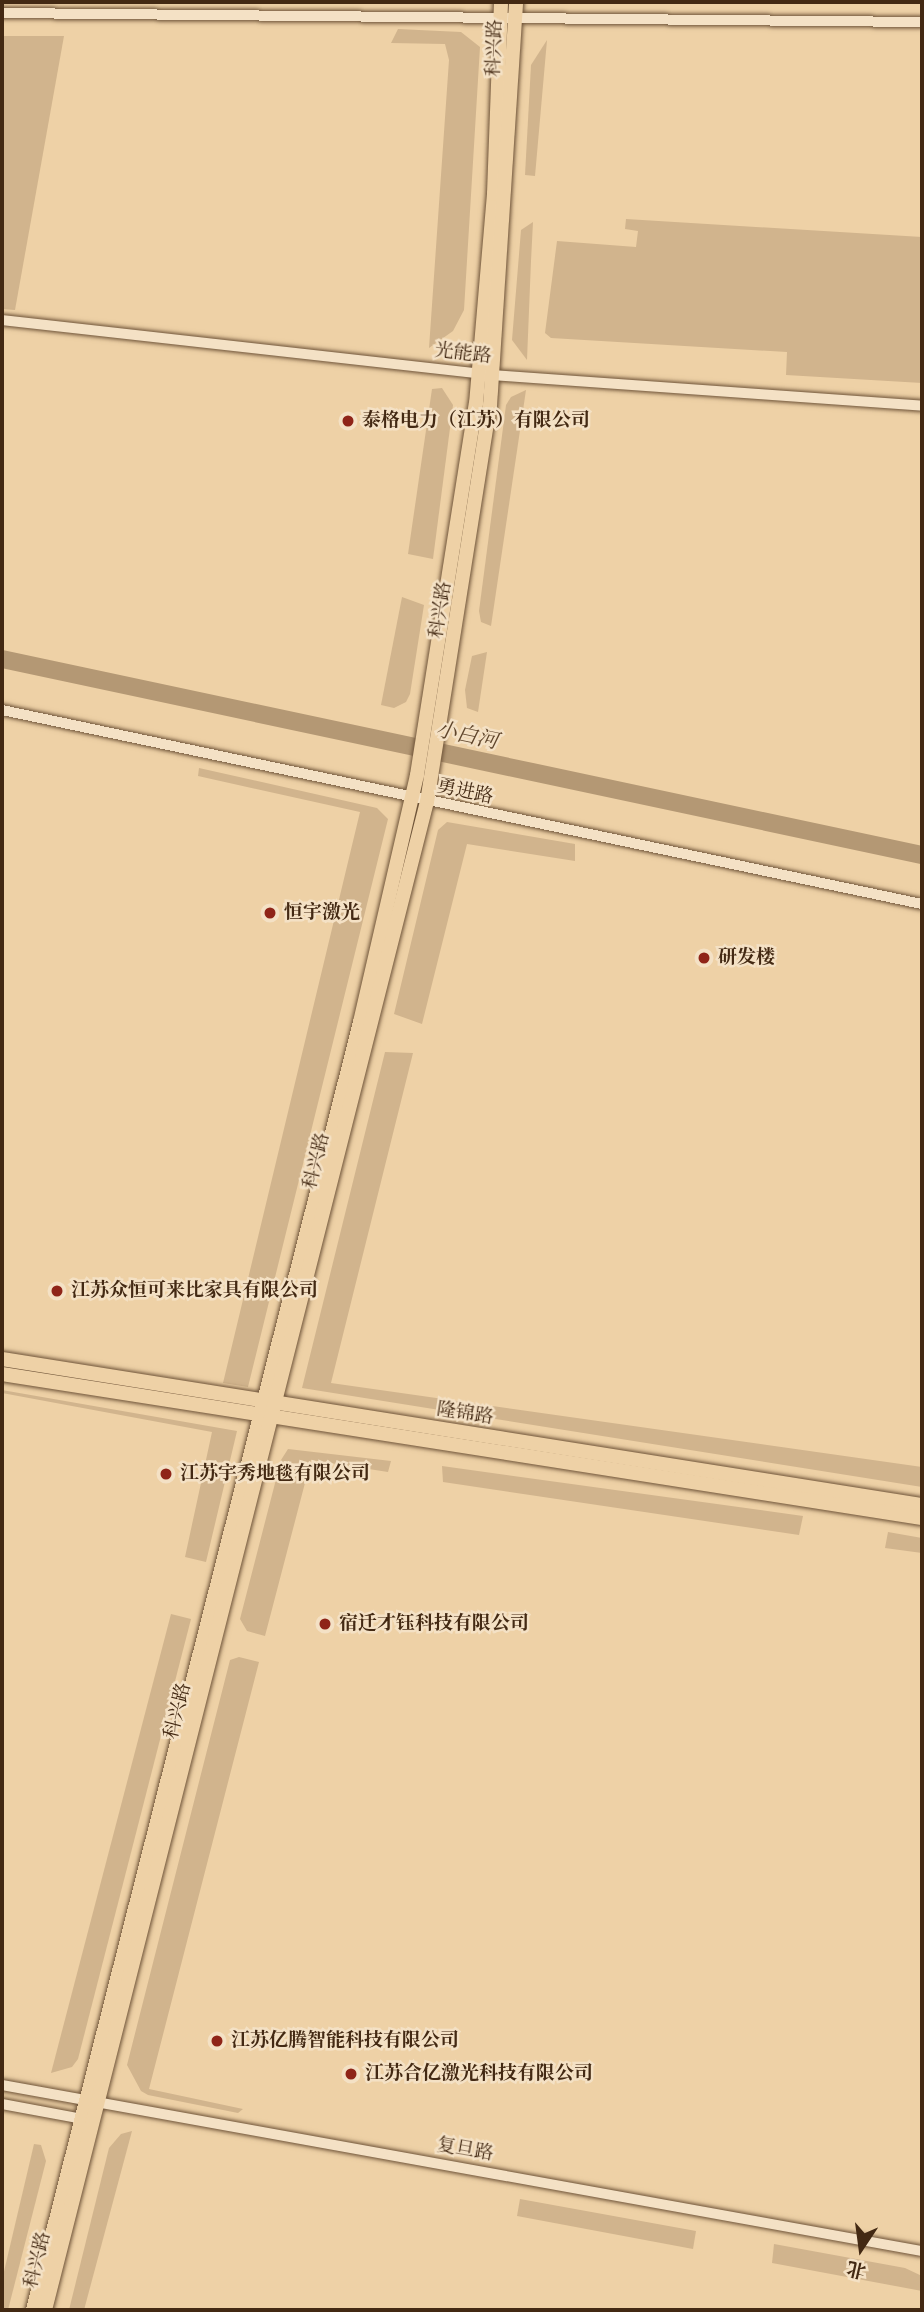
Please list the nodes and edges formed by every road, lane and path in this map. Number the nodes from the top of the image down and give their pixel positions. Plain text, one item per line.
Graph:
1 (501, 2) edge
2 (516, 2) edge
3 (2, 13) edge
4 (508, 20) junction
5 (922, 23) edge
6 (2, 320) edge
7 (486, 375) junction
8 (922, 406) edge
9 (2, 710) edge
10 (412, 799) junction
11 (427, 802) junction
12 (922, 904) edge
13 (2, 1359) edge
14 (2, 1374) edge
15 (268, 1409) junction
16 (922, 1505) edge
17 (922, 1518) edge
18 (2, 2085) edge
19 (92, 2099) junction
20 (2, 2104) edge
21 (87, 2120) junction
22 (922, 2251) edge
23 (33, 2310) edge
24 (45, 2310) edge

1 - 4 main road, 科兴路
2 - 4 main road, 科兴路
3 - 4 street
4 - 5 street
4 - 7 main road, 科兴路
6 - 7 street, 光能路
7 - 8 street, 光能路
7 - 10 main road, 科兴路
7 - 11 main road, 科兴路
9 - 10 street, 勇进路
10 - 11 street, 勇进路
10 - 15 main road, 科兴路
11 - 12 street, 勇进路
11 - 15 main road, 科兴路
13 - 15 main road, 隆锦路
14 - 15 main road, 隆锦路
15 - 16 main road, 隆锦路
15 - 17 main road, 隆锦路
15 - 19 main road, 科兴路
18 - 19 street, 复旦路
19 - 21 main road, 科兴路
19 - 22 street, 复旦路
20 - 21 street
21 - 23 main road, 科兴路
21 - 24 main road, 科兴路

